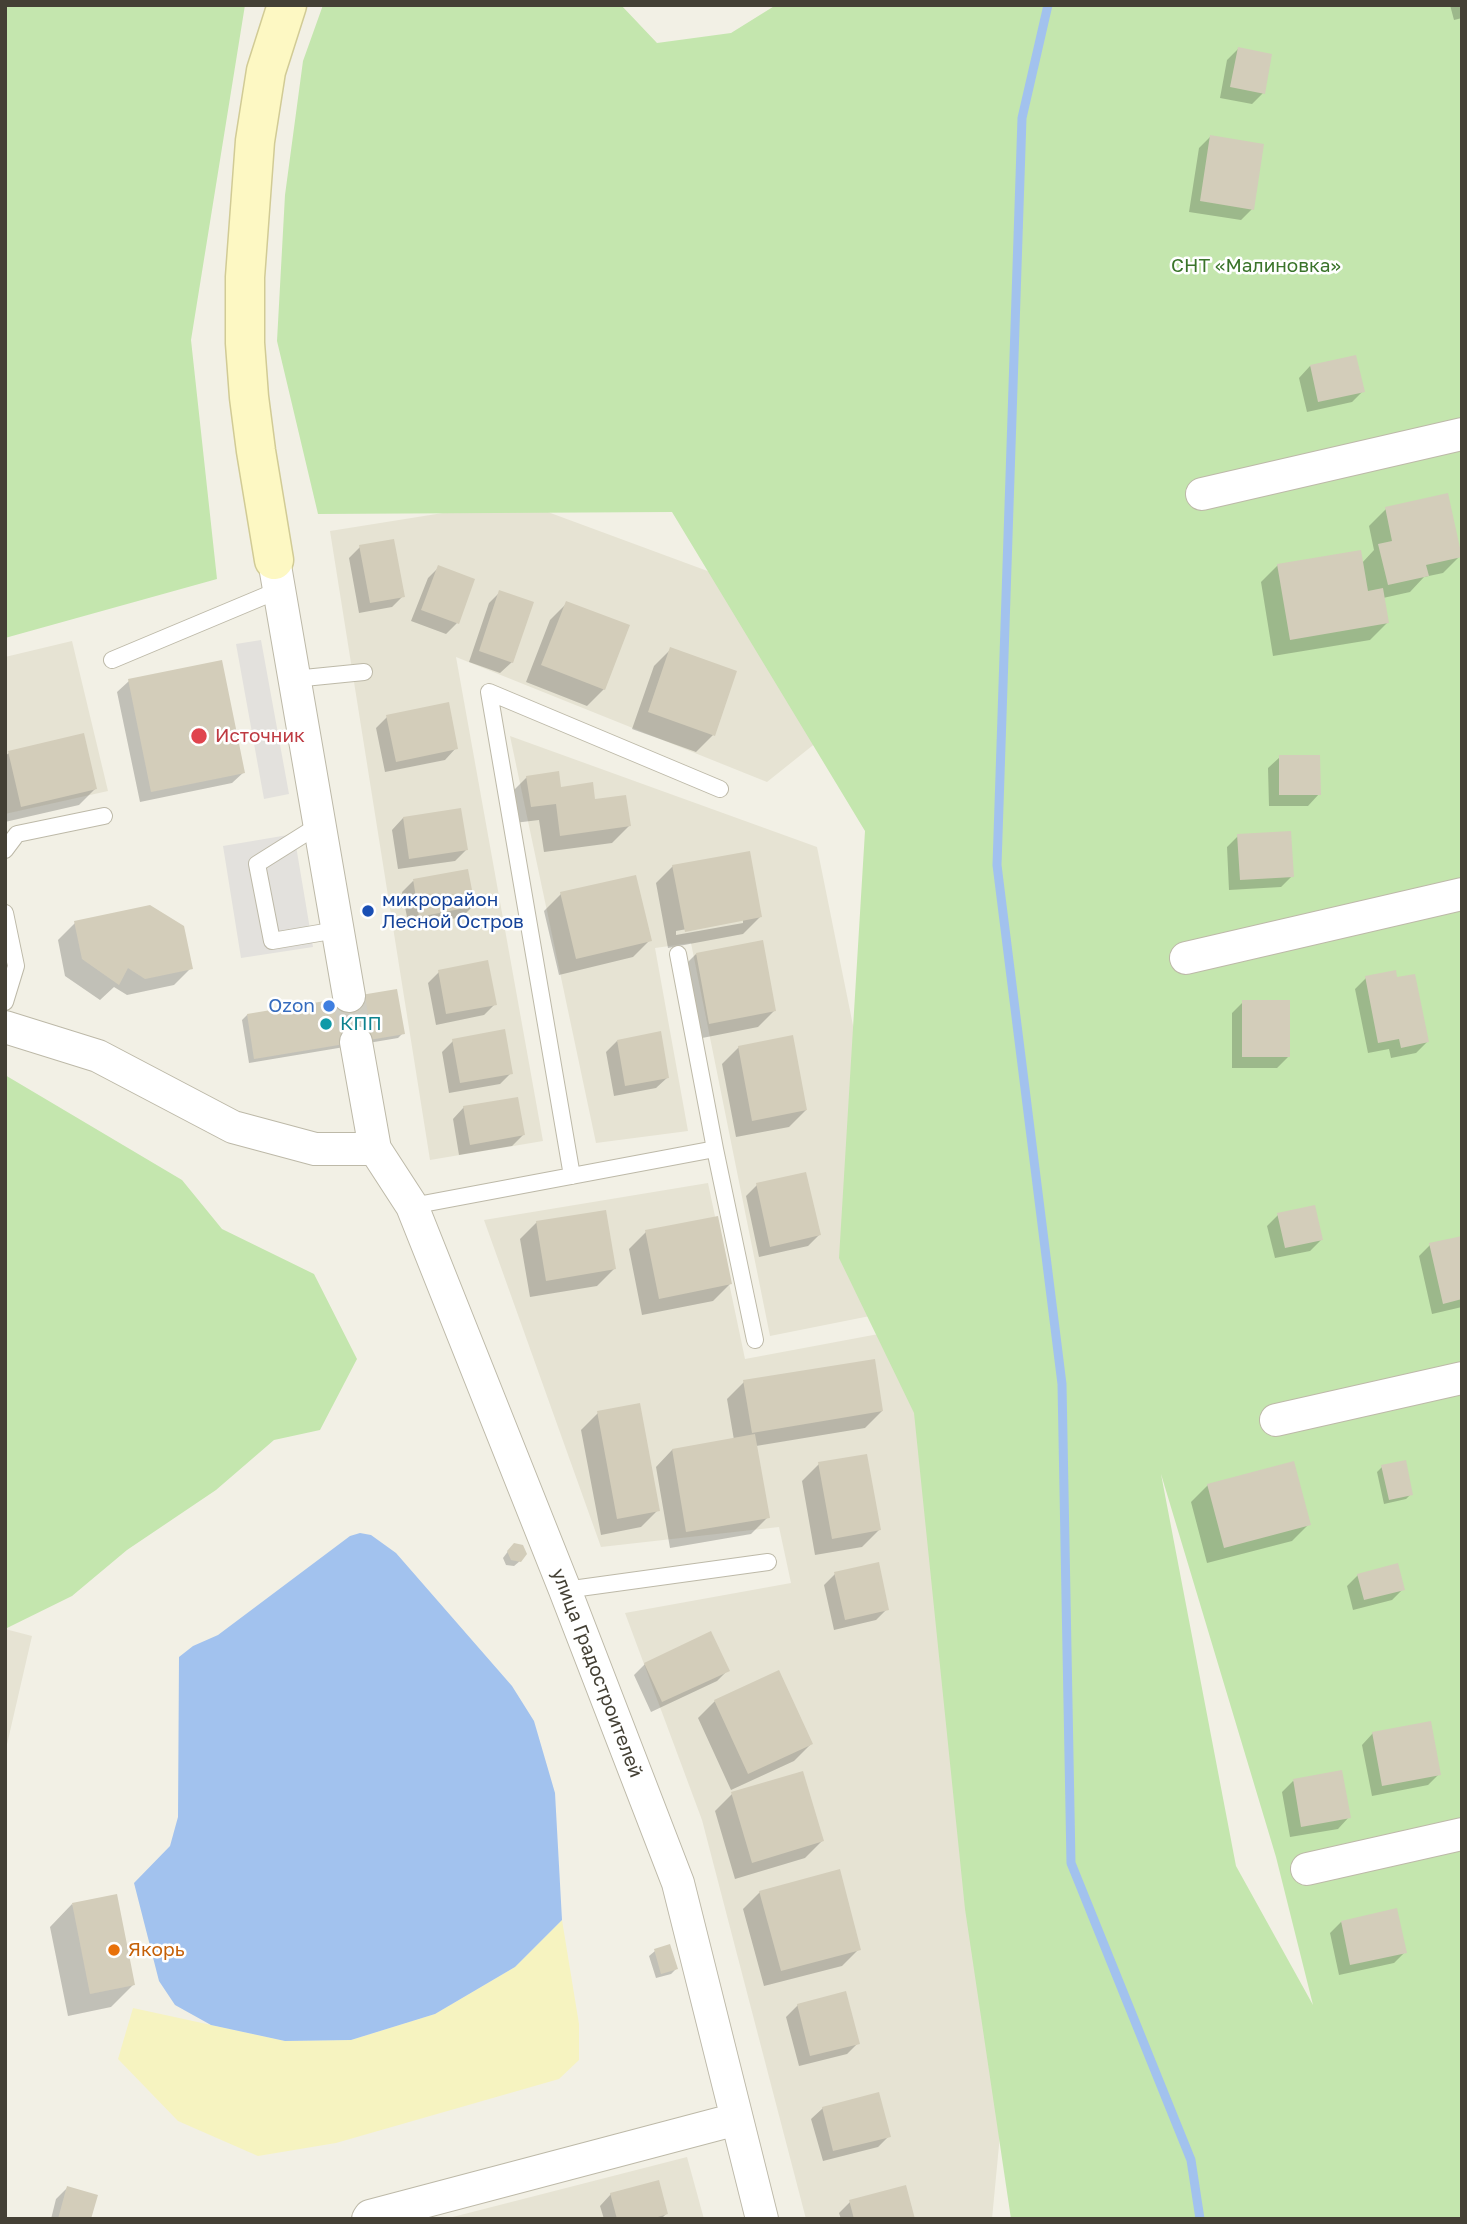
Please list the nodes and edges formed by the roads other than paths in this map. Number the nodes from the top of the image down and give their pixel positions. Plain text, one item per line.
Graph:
1 (288, 5) edge
2 (1462, 434) edge
3 (1202, 494) dead end
4 (277, 575) junction
5 (113, 660) dead end
6 (364, 672) dead end
7 (294, 679) junction
8 (720, 789) dead end
9 (104, 816) dead end
10 (319, 825) junction
11 (5, 850) edge
12 (1462, 894) edge
13 (5, 913) edge
14 (337, 930) junction
15 (678, 954) dead end
16 (1186, 958) dead end
17 (349, 996) tunnel mouth
18 (5, 1002) edge
19 (5, 1027) edge
20 (356, 1042) tunnel mouth
21 (375, 1149) junction
22 (715, 1149) junction
23 (572, 1176) junction
24 (412, 1206) junction
25 (755, 1340) dead end
26 (1462, 1378) edge
27 (1276, 1420) dead end
28 (768, 1562) dead end
29 (565, 1590) junction
30 (1462, 1834) edge
31 (1307, 1869) dead end
32 (737, 2119) junction
33 (368, 2219) edge
34 (762, 2219) edge

1 - 4 street
2 - 3 street
4 - 5 lane
4 - 7 street
6 - 7 lane
7 - 10 street
8 - 23 lane
9 - 11 lane
10 - 14 street
10 - 14 lane
12 - 16 street
13 - 18 lane
14 - 17 street
15 - 22 lane
19 - 21 street
20 - 21 street
21 - 24 street, улица Градостроителей
22 - 23 lane
22 - 25 lane
23 - 24 lane
24 - 29 street, улица Градостроителей
26 - 27 street
28 - 29 lane
29 - 32 street, улица Градостроителей
30 - 31 street
32 - 33 street
32 - 34 street, улица Градостроителей

